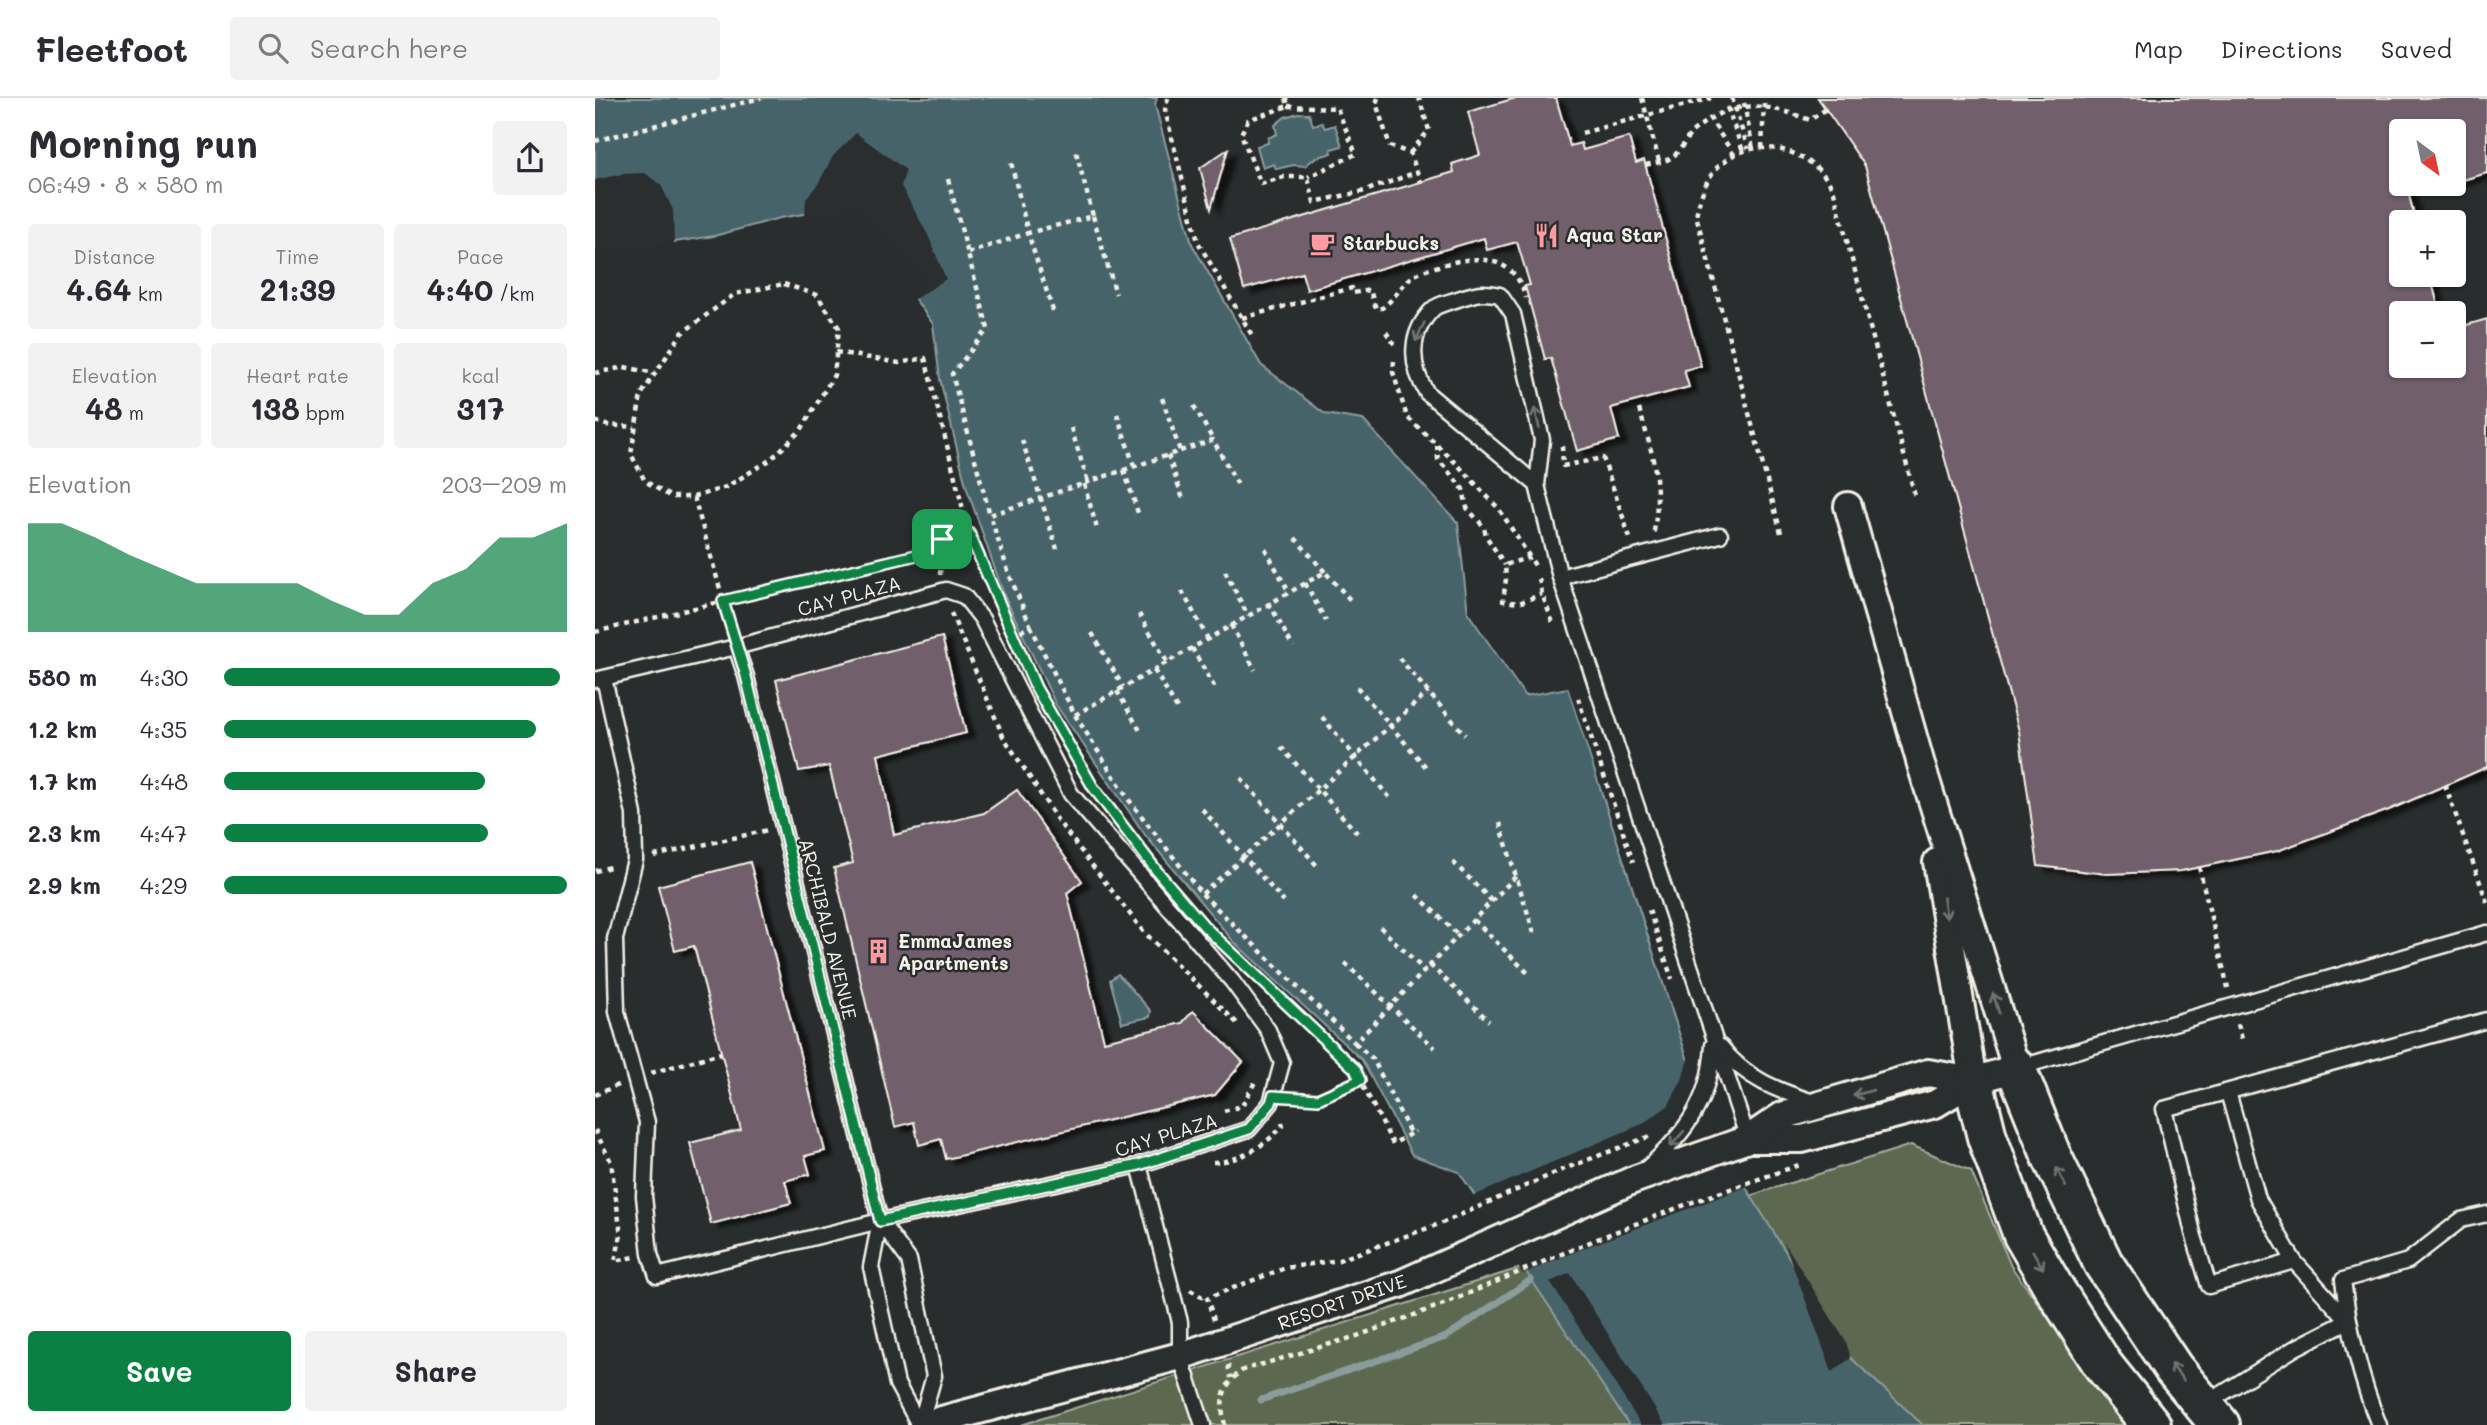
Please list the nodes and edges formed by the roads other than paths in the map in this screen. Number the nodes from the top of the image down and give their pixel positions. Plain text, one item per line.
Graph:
1 (1537, 485) junction
2 (1848, 506) dead end
3 (1720, 535) dead end
4 (1560, 578) junction
5 (736, 647) junction
6 (600, 679) edge
7 (1922, 768) junction
8 (2487, 933) edge
9 (2487, 1020) edge
10 (1714, 1037) junction
11 (2016, 1068) junction
12 (1973, 1081) junction
13 (2228, 1092) junction
14 (1821, 1105) junction
15 (1748, 1139) junction
16 (1139, 1165) junction
17 (1633, 1181) junction
18 (2487, 1214) edge
19 (880, 1221) junction
20 (2294, 1261) junction
21 (2348, 1321) junction
22 (1180, 1356) junction
23 (1021, 1399) junction
24 (2212, 1415) edge
25 (921, 1425) edge
26 (987, 1425) edge
27 (1203, 1425) edge
28 (2151, 1425) edge
29 (2379, 1425) edge

1 -> 1 lane
1 - 4 lane
2 - 7 street
3 - 4 lane
4 - 10 lane
5 - 6 lane, CAY PLAZA
5 - 16 lane, CAY PLAZA
5 - 19 lane, ARCHIBALD AVENUE
6 - 19 lane, CAY PLAZA
11 -> 7 street
7 -> 12 street
8 - 11 lane
9 - 13 lane
10 - 14 lane
10 - 15 lane
10 -> 17 lane
11 - 12 street, RESORT DRIVE
24 -> 11 street
12 -> 14 street, RESORT DRIVE
12 - 15 street, RESORT DRIVE
12 -> 28 street
13 - 20 lane
13 - 20 lane
14 - 15 street, RESORT DRIVE
15 - 17 street, RESORT DRIVE
16 - 19 lane, CAY PLAZA
16 - 22 lane
17 - 22 street, RESORT DRIVE
18 - 21 lane
19 - 25 lane, ARCHIBALD AVENUE
19 - 25 lane, ARCHIBALD AVENUE
20 - 21 lane
21 - 24 lane
21 - 29 lane
22 - 23 street, RESORT DRIVE
22 - 27 lane
23 - 25 street, RESORT DRIVE
23 - 26 street

